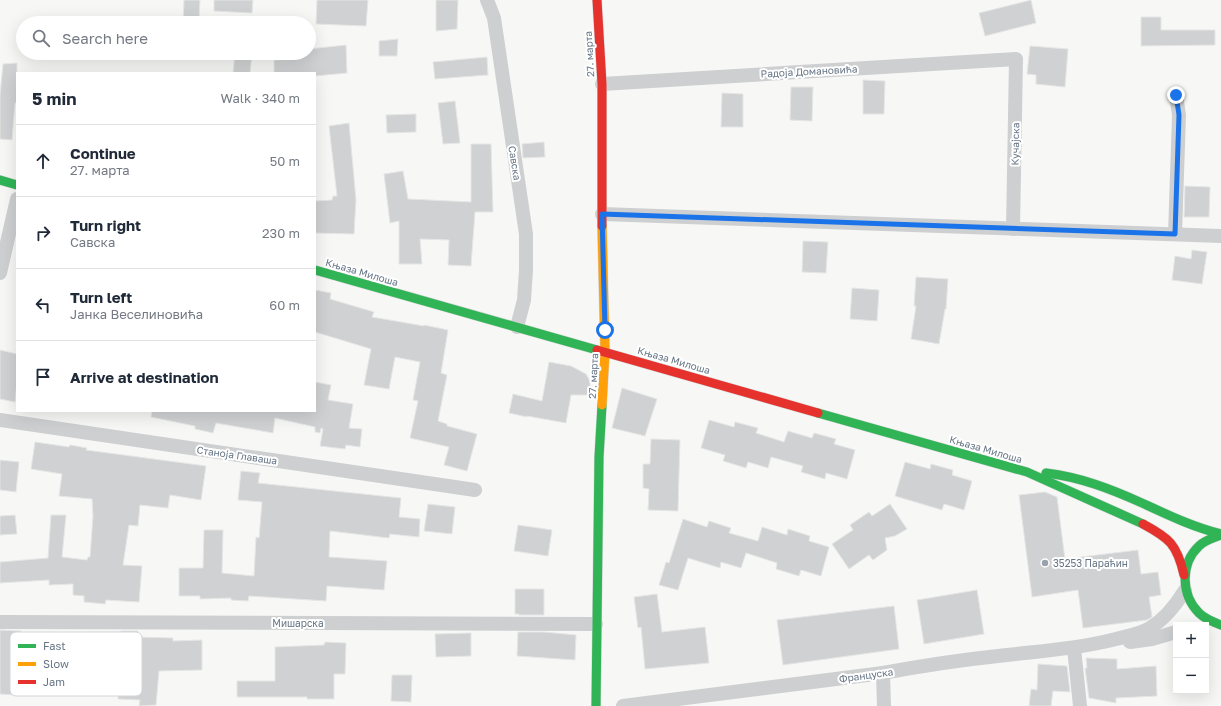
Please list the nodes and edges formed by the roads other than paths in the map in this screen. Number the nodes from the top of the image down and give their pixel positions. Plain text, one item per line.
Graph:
1 (487, 0) edge
2 (597, 0) edge
3 (1016, 59) joint
4 (602, 84) junction
5 (1176, 95) dead end
6 (0, 180) edge
7 (16, 185) edge
8 (16, 203) edge
9 (602, 214) junction
10 (1013, 229) junction
11 (1175, 234) junction
12 (1221, 236) edge
13 (316, 270) edge
14 (0, 273) edge
15 (518, 327) junction
16 (605, 352) junction
17 (0, 420) edge
18 (1027, 472) junction
19 (475, 490) dead end
20 (1221, 534) edge
21 (1184, 575) junction
22 (1185, 590) junction
23 (0, 622) edge
24 (596, 624) junction
25 (1217, 624) edge
26 (1173, 633) edge
27 (1108, 641) junction
28 (1074, 648) junction
29 (883, 673) junction
30 (596, 706) edge
31 (623, 706) edge
32 (884, 706) edge
33 (1080, 706) edge

1 - 15 street, Савска
2 - 4 main road, 27. марта
3 - 4 street, Радоја Домановића
3 - 10 street, Кучајска
4 - 9 main road, 27. марта
5 - 11 street
6 - 7 main road
8 - 14 street
9 - 10 street
9 - 16 main road, 27. марта
10 - 11 street
11 - 12 street
13 - 15 main road, Књаза Милоша
15 - 16 main road, Књаза Милоша
16 - 18 main road, Књаза Милоша
16 - 24 main road, 27. марта
17 - 19 street, Станоја Главаша
18 - 20 main road, Књаза Милоша
18 - 21 main road, Књаза Милоша
20 - 21 main road
21 - 22 main road
22 - 25 main road
22 - 27 street, Француска
23 - 24 street, Мишарска
24 - 30 main road, 27. марта
26 - 27 street, Француска
27 - 28 street, Француска
28 - 29 street, Француска
28 - 33 street
29 - 31 street, Француска
29 - 32 street

